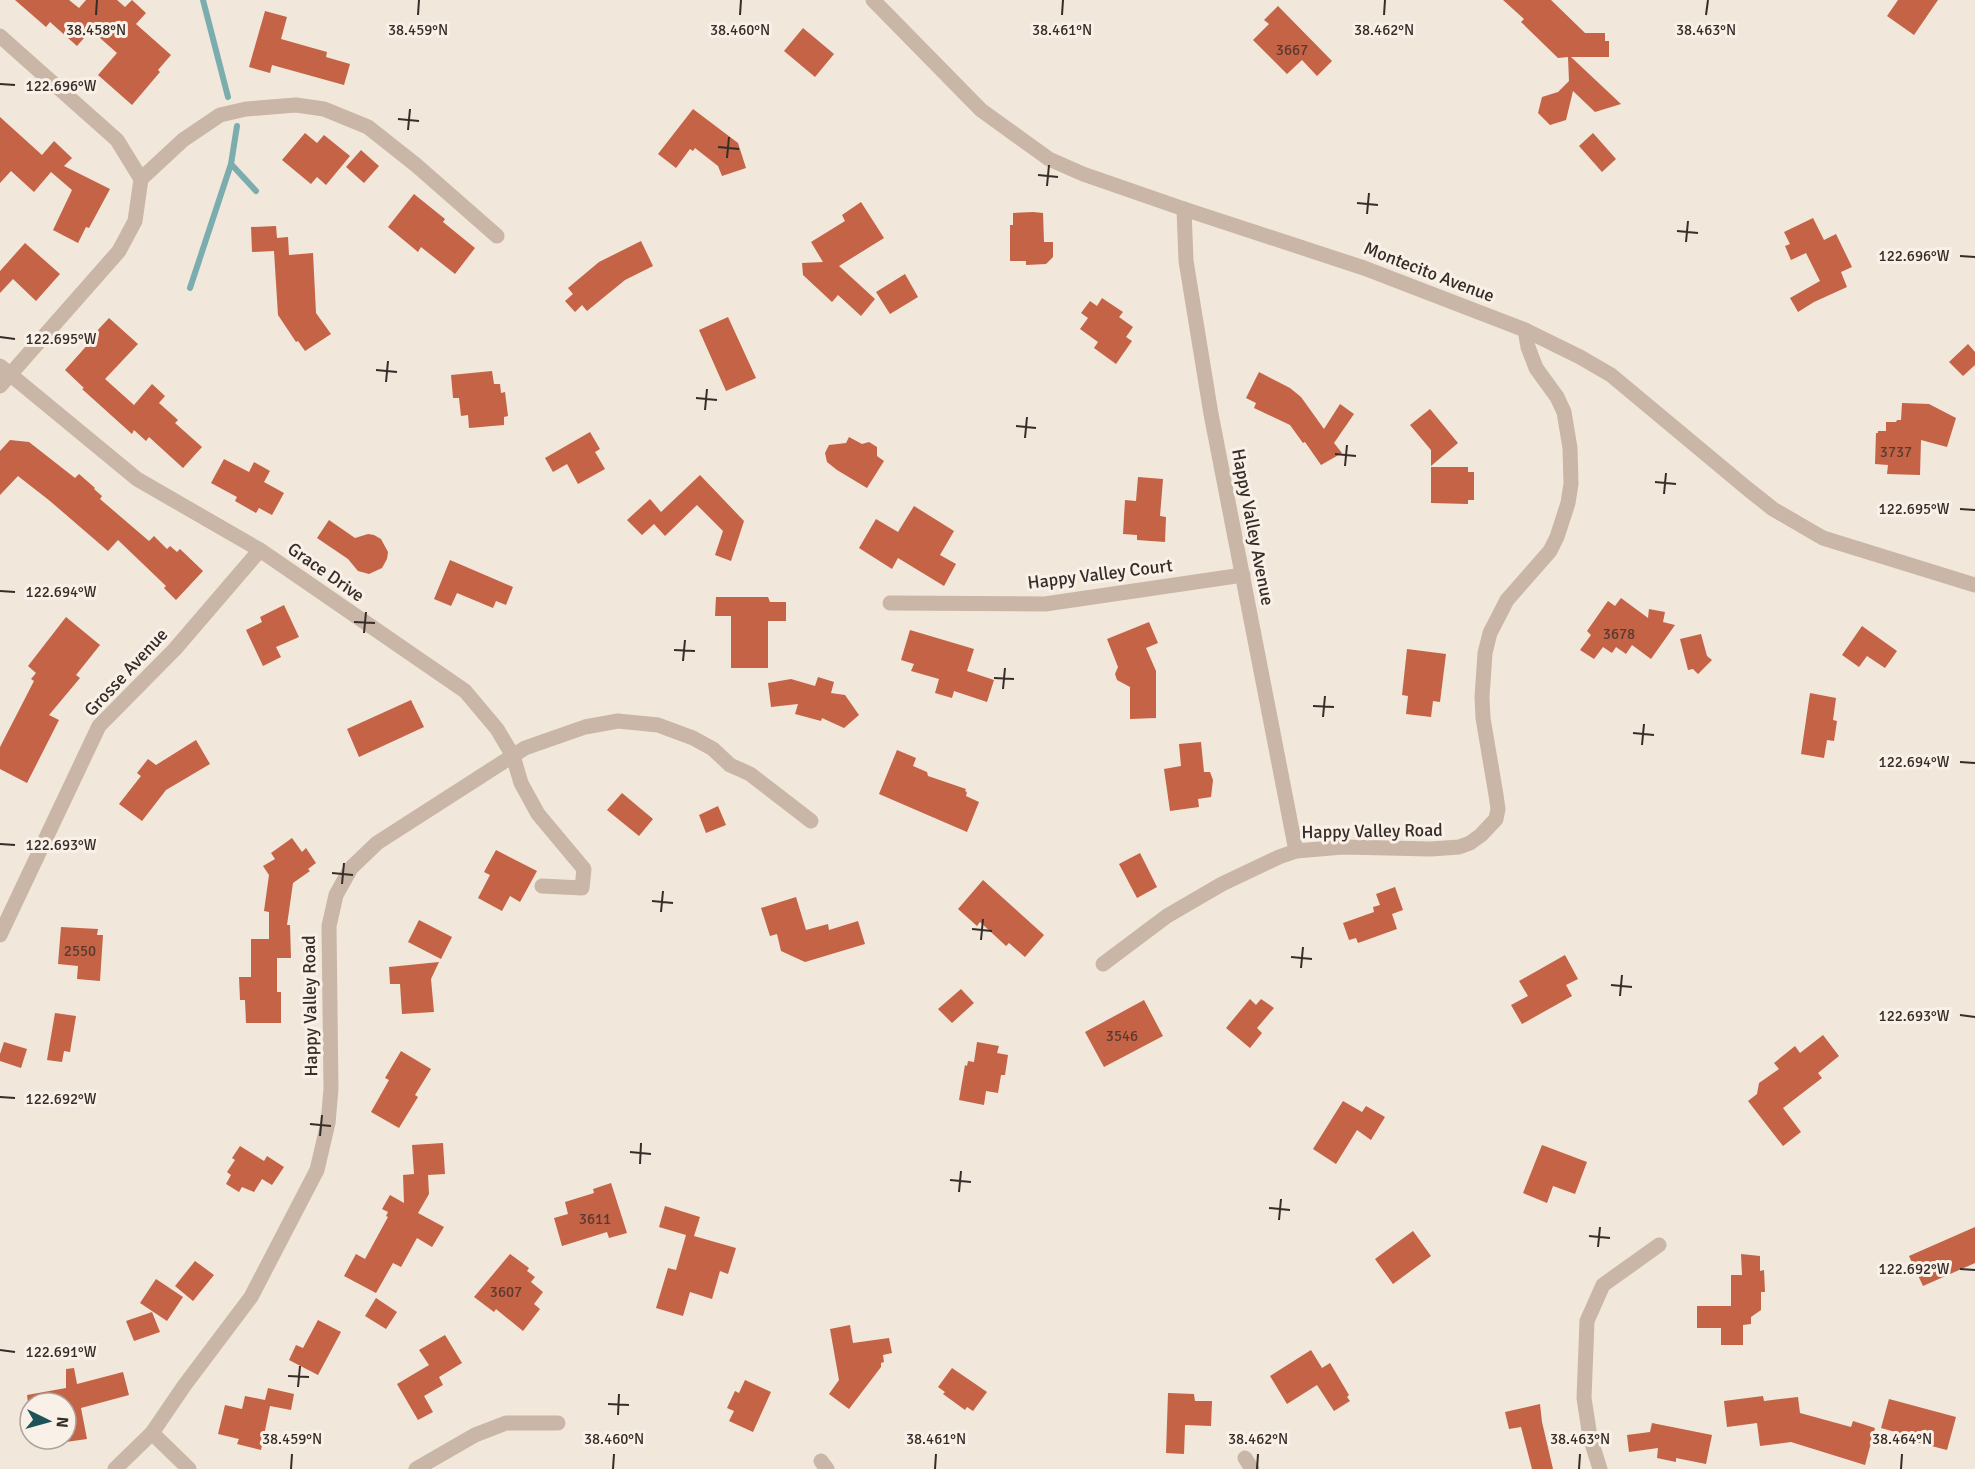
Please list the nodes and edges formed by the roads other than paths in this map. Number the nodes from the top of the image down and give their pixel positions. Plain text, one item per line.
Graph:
1 (873, 0) edge
2 (0, 36) edge
3 (141, 178) junction
4 (1184, 208) junction
5 (497, 236) dead end
6 (1525, 330) junction
7 (3, 375) edge
8 (260, 550) junction
9 (1243, 575) junction
10 (1975, 585) edge
11 (891, 603) dead end
12 (513, 756) junction
13 (811, 821) dead end
14 (1296, 851) junction
15 (542, 886) dead end
16 (0, 935) edge
17 (1103, 964) dead end
18 (1659, 1245) dead end
19 (558, 1424) dead end
20 (152, 1433) junction
21 (115, 1469) edge
22 (189, 1469) edge
23 (416, 1469) edge
24 (1600, 1469) edge

1 - 4 street, Montecito Avenue
2 - 3 street
3 - 5 street
3 - 7 street
4 - 6 street, Montecito Avenue
4 - 9 street, Happy Valley Avenue
6 - 10 street, Montecito Avenue
6 - 14 street, Happy Valley Road
7 - 8 street, Grace Drive
8 - 12 street, Grace Drive
8 - 16 street, Grosse Avenue
9 - 11 street, Happy Valley Court
9 - 14 street, Happy Valley Avenue
12 - 13 street, Happy Valley Road
12 - 15 street, Grace Drive
12 - 20 street, Happy Valley Road
14 - 17 street, Happy Valley Road
18 - 24 street
19 - 23 street
20 - 21 street, Happy Valley Road
20 - 22 street

